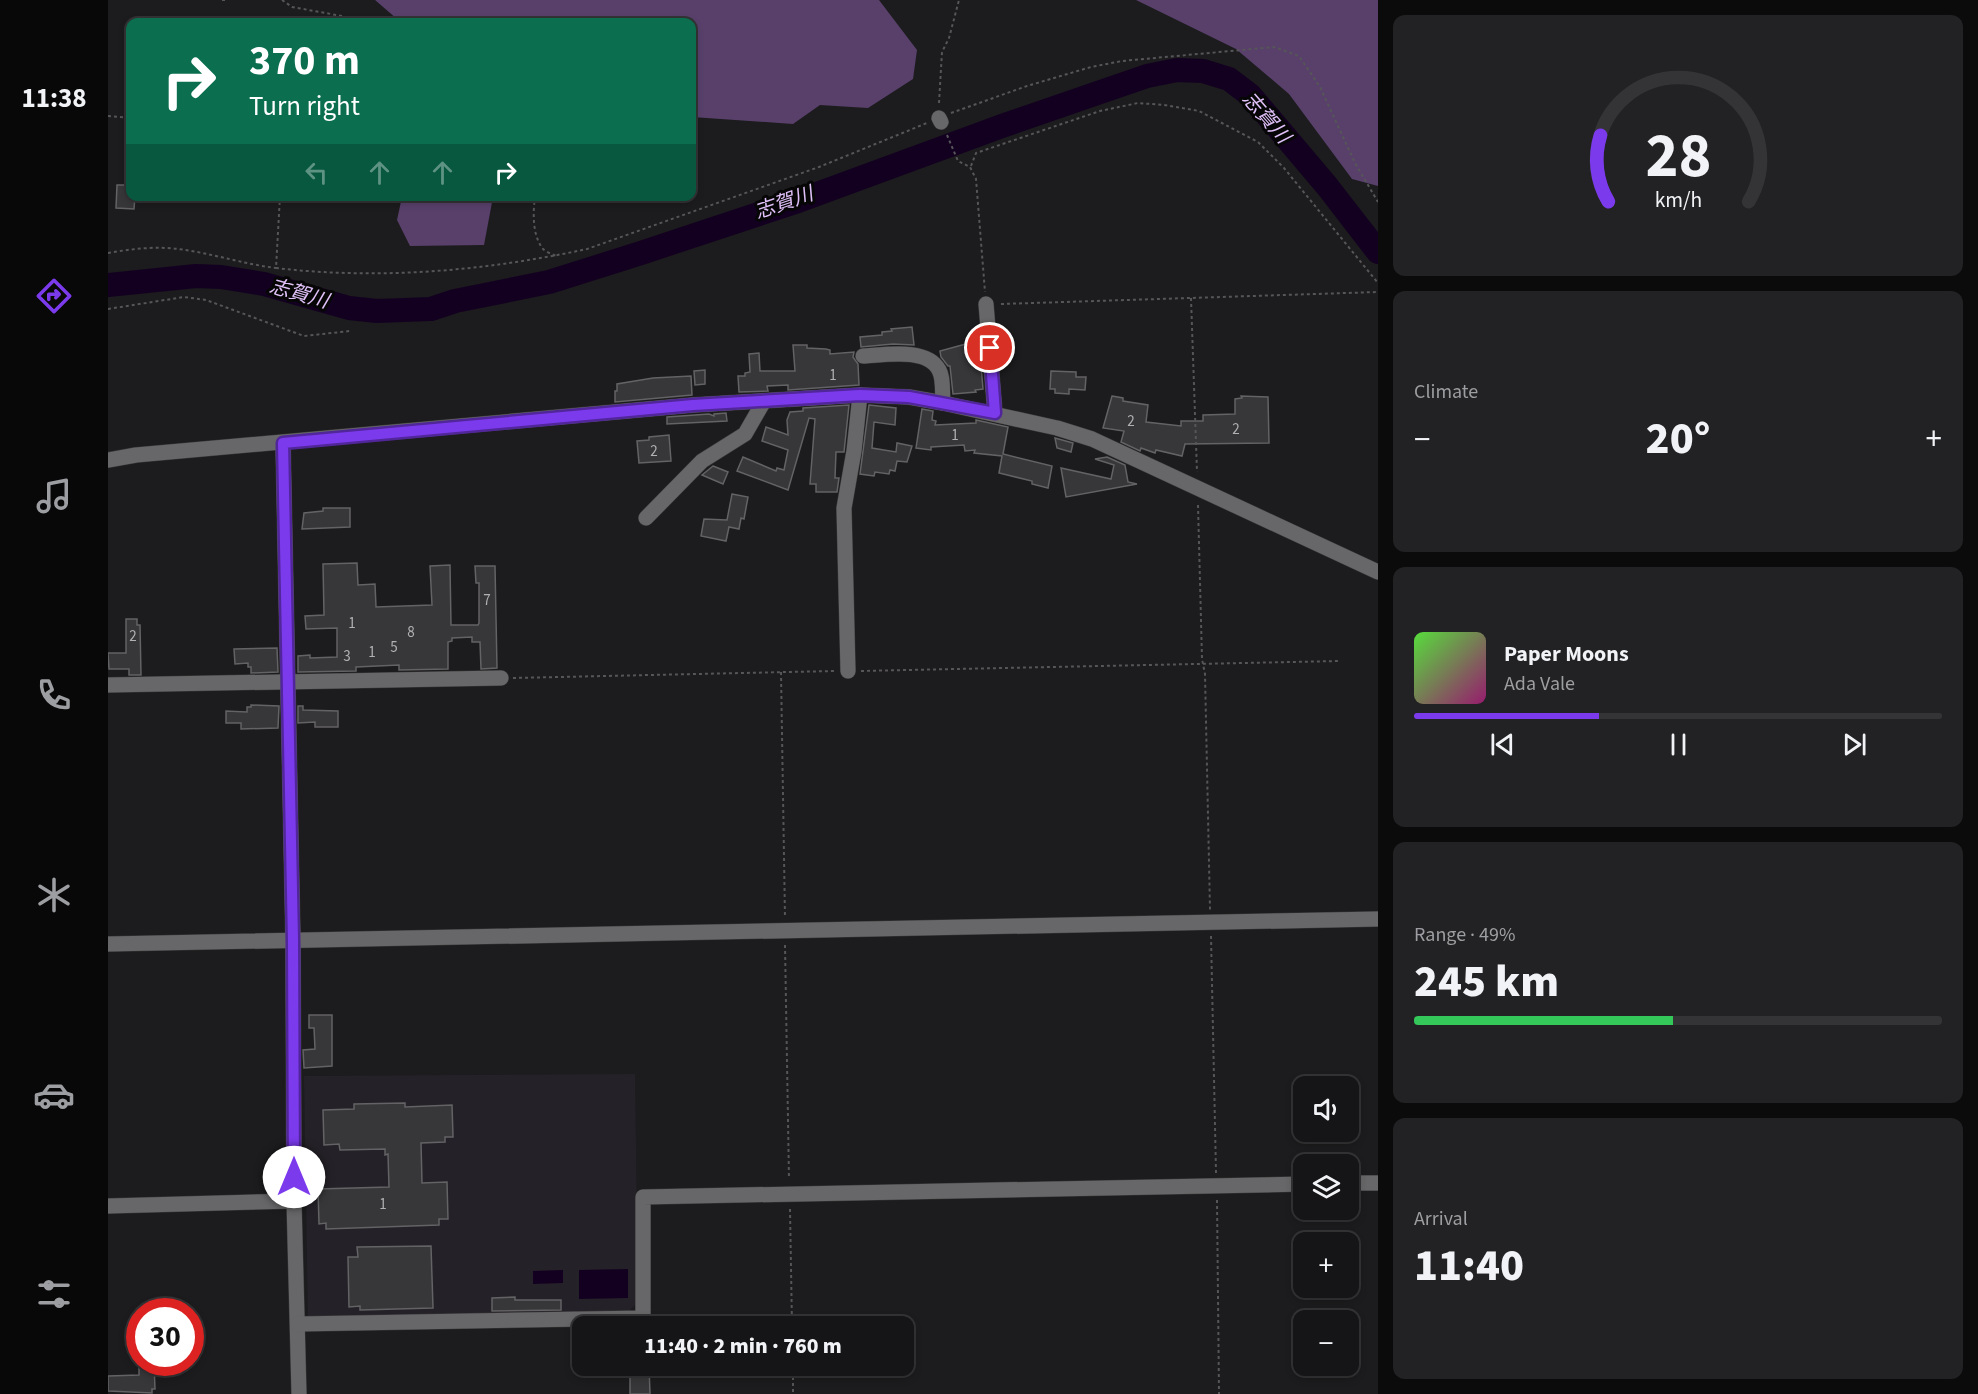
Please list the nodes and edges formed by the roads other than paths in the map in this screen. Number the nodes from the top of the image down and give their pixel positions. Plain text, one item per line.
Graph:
1 (986, 304) road end
2 (863, 356) dead end
3 (860, 395) junction
4 (764, 401) junction
5 (943, 403) junction
6 (995, 413) junction
7 (283, 443) junction
8 (108, 460) edge
9 (646, 518) dead end
10 (1378, 572) edge
11 (848, 671) road end
12 (501, 678) road end
13 (287, 682) junction
14 (108, 685) edge
15 (1378, 919) edge
16 (293, 941) junction
17 (108, 944) edge
18 (1378, 1183) edge
19 (1293, 1184) edge
20 (1359, 1184) edge
21 (294, 1201) junction
22 (108, 1206) edge
23 (298, 1324) junction
24 (299, 1394) edge

1 - 6 street
2 - 5 street
3 - 4 street
3 - 5 street
3 - 11 street
4 - 7 street
4 - 9 street
5 - 6 street
6 - 10 street
7 - 8 street
7 - 13 street
12 - 13 street
13 - 14 street
13 - 16 street
15 - 16 street
16 - 17 street
16 - 21 street
18 - 20 street
19 - 23 street
21 - 22 street
21 - 23 street
23 - 24 street

